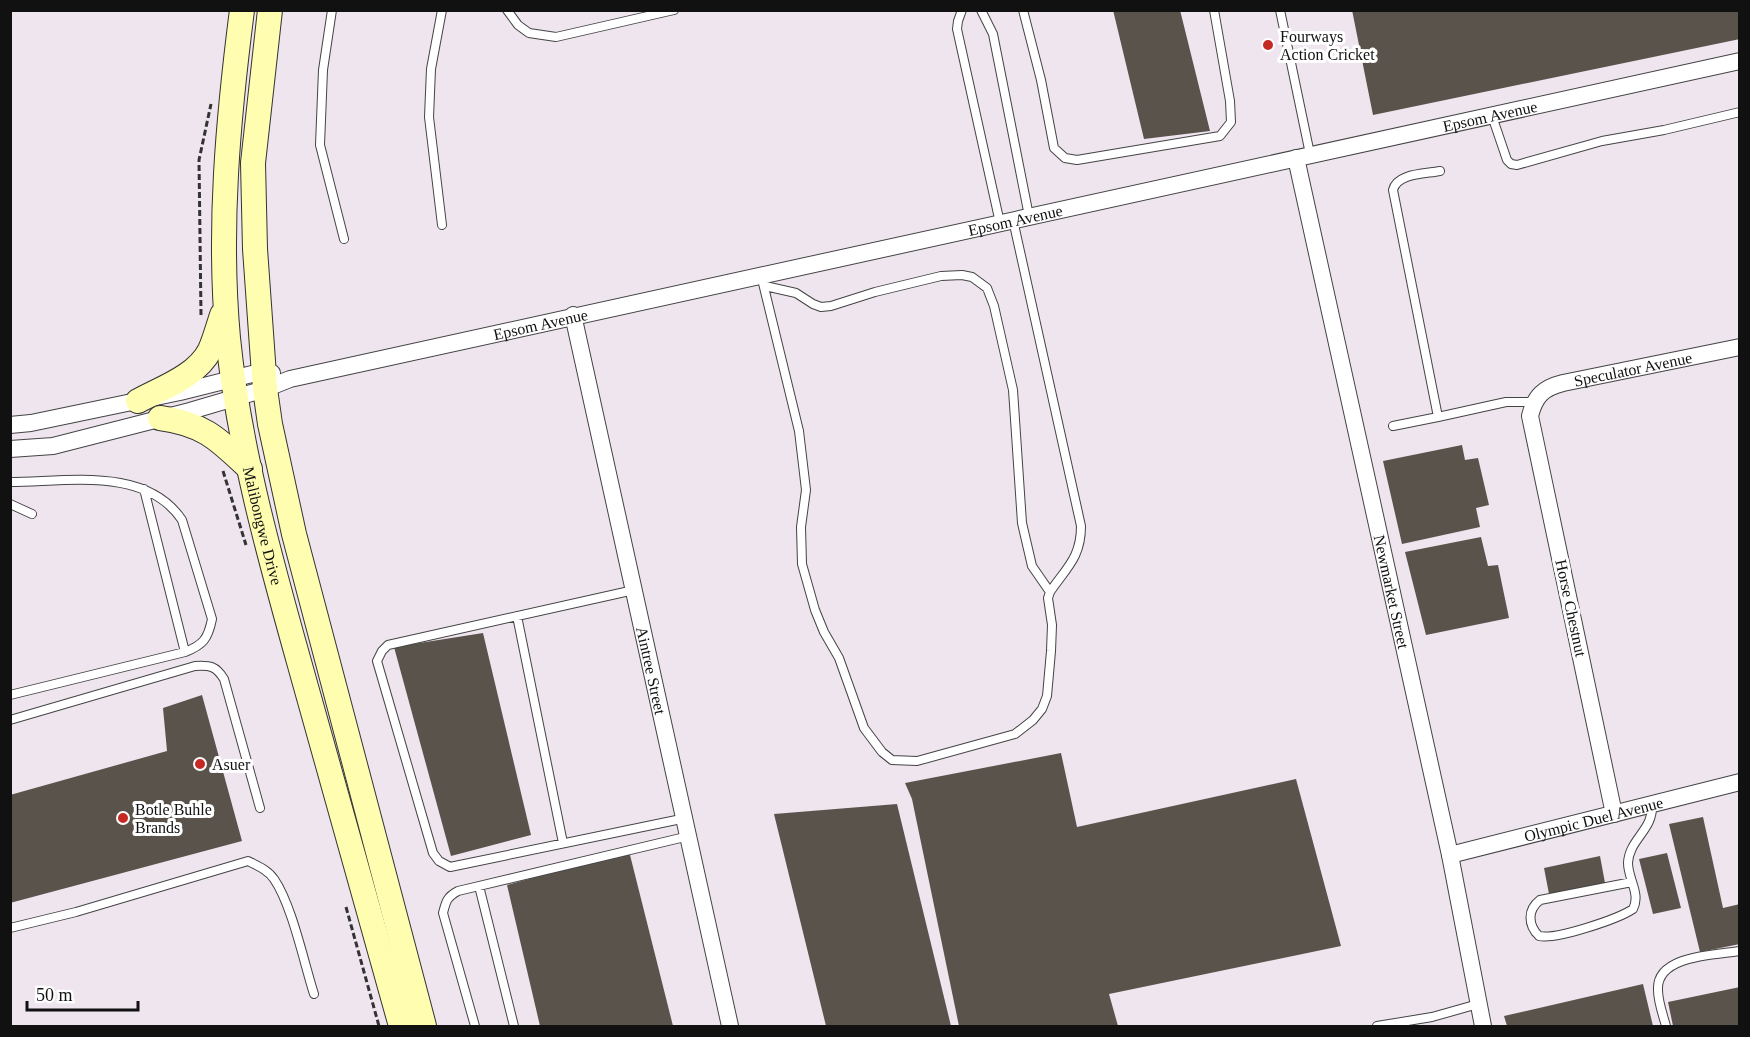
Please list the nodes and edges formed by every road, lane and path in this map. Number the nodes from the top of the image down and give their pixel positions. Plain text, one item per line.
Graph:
1 (242, 10) edge
2 (270, 10) edge
3 (332, 10) edge
4 (442, 10) edge
5 (507, 10) edge
6 (674, 10) edge
7 (962, 10) edge
8 (981, 10) edge
9 (1023, 10) edge
10 (1214, 10) edge
11 (1280, 10) edge
12 (1740, 61) edge
13 (1740, 112) edge
14 (1492, 116) junction
15 (1303, 156) junction
16 (1440, 171) dead end
17 (1014, 219) junction
18 (442, 225) dead end
19 (344, 239) dead end
20 (763, 280) junction
21 (226, 303) junction
22 (573, 315) junction
23 (1739, 350) edge
24 (265, 380) junction
25 (235, 387) junction
26 (138, 401) junction
27 (1534, 402) junction
28 (1438, 417) junction
29 (160, 418) junction
30 (10, 425) edge
31 (1393, 426) dead end
32 (10, 449) edge
33 (250, 469) junction
34 (13, 482) edge
35 (144, 489) junction
36 (10, 493) edge
37 (10, 504) edge
38 (32, 514) dead end
39 (635, 590) junction
40 (1050, 592) junction
41 (517, 616) junction
42 (185, 652) junction
43 (10, 695) edge
44 (10, 720) edge
45 (1740, 782) edge
46 (1652, 804) junction
47 (260, 808) dead end
48 (1614, 814) junction
49 (686, 818) junction
50 (689, 836) junction
51 (563, 843) junction
52 (1450, 855) junction
53 (1632, 882) junction
54 (479, 886) junction
55 (10, 928) edge
56 (1740, 951) edge
57 (314, 994) dead end
58 (1478, 1004) junction
59 (1391, 1025) edge
60 (401, 1026) edge
61 (424, 1026) edge
62 (475, 1026) edge
63 (514, 1026) edge
64 (730, 1026) edge
65 (1377, 1026) edge
66 (1483, 1026) edge
67 (1666, 1026) edge

1 - 21 main road, Malibongwe Drive
2 - 24 main road, Malibongwe Drive
3 - 19 lane
4 - 18 lane
5 - 6 lane
7 - 17 lane
8 - 17 lane
9 - 10 lane
11 - 15 lane
12 - 14 street, Epsom Avenue
13 - 14 lane
14 - 15 street, Epsom Avenue
15 - 17 street, Epsom Avenue
15 - 52 street, Newmarket Street
16 - 28 lane
17 - 20 street, Epsom Avenue
17 - 40 lane
20 - 22 street, Epsom Avenue
20 - 40 lane
20 - 40 lane
21 - 25 main road, Malibongwe Drive
21 - 26 main road
22 - 24 street, Epsom Avenue
22 - 39 street, Aintree Street
23 - 27 street, Speculator Avenue
24 - 25 street
24 - 61 main road, Malibongwe Drive
25 - 26 street
25 - 29 street
25 - 33 main road, Malibongwe Drive
26 - 30 street
27 - 28 lane
27 - 48 street, Horse Chestnut
28 - 31 lane
29 - 32 street
29 - 33 main road
33 - 60 main road, Malibongwe Drive
34 - 35 lane
34 - 36 lane
35 - 42 lane
35 - 42 lane
37 - 38 lane
39 - 41 lane
39 - 49 street, Aintree Street
41 - 51 lane
41 - 51 lane
42 - 43 lane
44 - 47 lane
45 - 46 street, Olympic Duel Avenue
46 - 48 street, Olympic Duel Avenue
46 - 53 lane
48 - 52 street, Olympic Duel Avenue
49 - 50 street, Aintree Street
49 - 51 lane
50 - 54 lane
50 - 64 street, Aintree Street
52 - 58 street, Newmarket Street
53 - 53 lane
54 - 62 lane
54 - 63 lane
55 - 57 lane
56 - 67 lane
58 - 59 lane
58 - 66 street, Newmarket Street
59 - 65 lane

